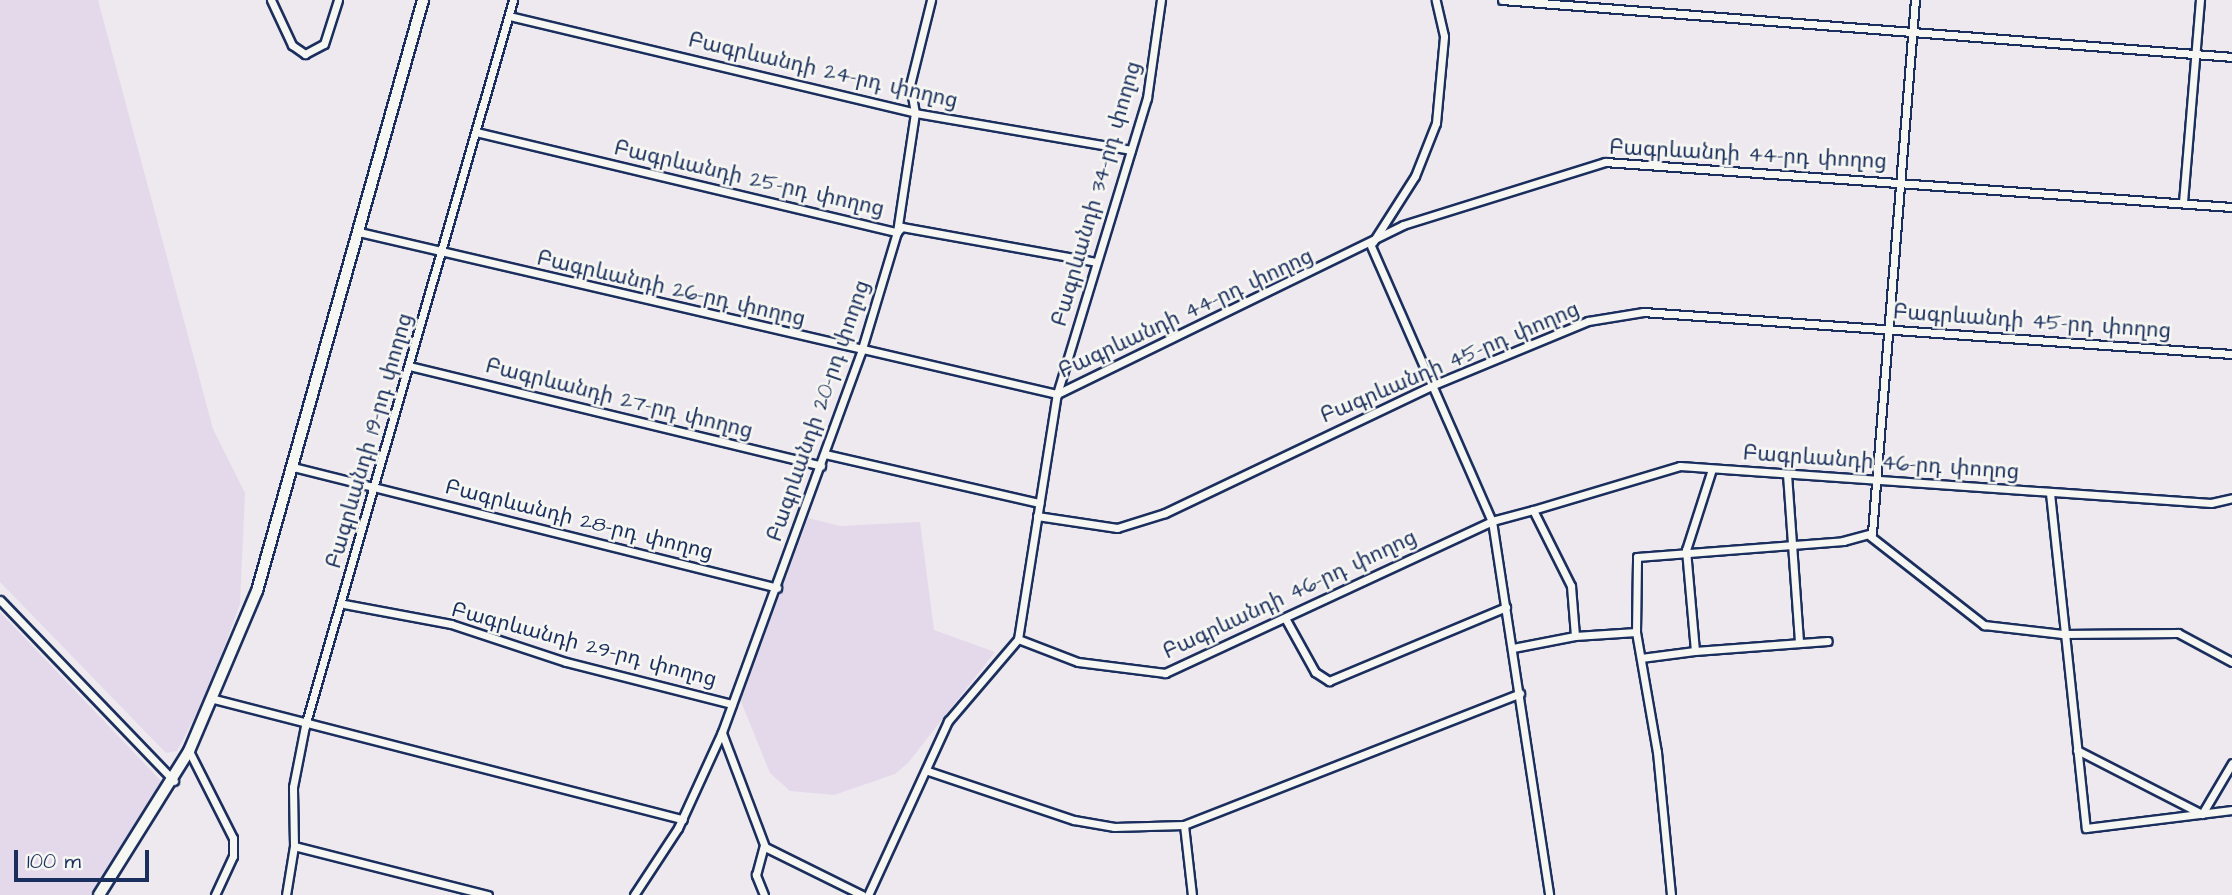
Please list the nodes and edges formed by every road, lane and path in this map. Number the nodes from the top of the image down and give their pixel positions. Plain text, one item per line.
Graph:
1 (271, 0) edge
2 (338, 0) edge
3 (423, 0) edge
4 (513, 0) edge
5 (931, 0) edge
6 (1161, 0) edge
7 (1436, 0) edge
8 (1502, 0) edge
9 (1915, 0) edge
10 (2200, 0) edge
11 (509, 16) junction
12 (1912, 32) junction
13 (2195, 56) junction
14 (2232, 57) edge
15 (915, 113) junction
16 (476, 132) junction
17 (1131, 150) junction
18 (1905, 181) junction
19 (2183, 202) junction
20 (2232, 206) edge
21 (359, 232) junction
22 (897, 232) junction
23 (1371, 246) junction
24 (441, 254) junction
25 (1096, 262) junction
26 (1893, 331) junction
27 (862, 352) junction
28 (2232, 354) edge
29 (409, 366) junction
30 (1431, 386) junction
31 (1057, 394) junction
32 (825, 454) junction
33 (821, 466) junction
34 (293, 467) junction
35 (1712, 469) junction
36 (1787, 474) junction
37 (1878, 478) junction
38 (373, 486) junction
39 (2050, 493) junction
40 (2232, 498) edge
41 (1039, 503) junction
42 (1534, 510) junction
43 (1037, 516) junction
44 (1492, 521) junction
45 (1870, 536) junction
46 (1788, 544) junction
47 (1686, 550) junction
48 (777, 588) junction
49 (0, 600) edge
50 (344, 604) junction
51 (1506, 607) junction
52 (1285, 618) junction
53 (1636, 632) junction
54 (2062, 634) junction
55 (1574, 636) junction
56 (1018, 639) junction
57 (1828, 641) dead end
58 (1798, 643) junction
59 (1513, 649) junction
60 (1695, 651) junction
61 (1641, 658) junction
62 (2232, 662) edge
63 (1520, 694) junction
64 (215, 699) junction
65 (732, 704) junction
66 (305, 726) junction
67 (722, 732) junction
68 (2077, 750) junction
69 (189, 751) junction
70 (2232, 763) edge
71 (928, 771) junction
72 (174, 781) junction
73 (2232, 810) edge
74 (2202, 814) junction
75 (683, 819) junction
76 (1184, 825) junction
77 (295, 846) junction
78 (764, 846) junction
79 (99, 895) edge
80 (215, 895) edge
81 (286, 895) edge
82 (488, 895) edge
83 (634, 895) edge
84 (764, 895) edge
85 (862, 895) edge
86 (868, 895) edge
87 (1192, 895) edge
88 (1549, 895) edge
89 (1671, 895) edge

1 - 2 street
3 - 21 street
4 - 11 street, Բագրևանդի 19-րդ փողոց
5 - 15 street, Բագրևանդի 20-րդ փողոց
6 - 17 street, Բագրևանդի 34-րդ փողոց
7 - 23 street
8 - 12 street
9 - 12 street
10 - 13 street
11 - 15 street, Բագրևանդի 24-րդ փողոց
11 - 16 street, Բագրևանդի 19-րդ փողոց
12 - 13 street
12 - 18 street
13 - 14 street
13 - 19 street
15 - 17 street, Բագրևանդի 24-րդ փողոց
15 - 22 street, Բագրևանդի 20-րդ փողոց
16 - 22 street, Բագրևանդի 25-րդ փողոց
16 - 24 street, Բագրևանդի 19-րդ փողոց
17 - 25 street, Բագրևանդի 34-րդ փողոց
18 - 19 street, Բագրևանդի 44-րդ փողոց
18 - 23 street, Բագրևանդի 44-րդ փողոց
18 - 26 street
19 - 20 street, Բագրևանդի 44-րդ փողոց
21 - 24 street, Բագրևանդի 26-րդ փողոց
21 - 34 street
22 - 25 street, Բագրևանդի 25-րդ փողոց
22 - 27 street, Բագրևանդի 20-րդ փողոց
23 - 30 street
23 - 31 street, Բագրևանդի 44-րդ փողոց
24 - 27 street, Բագրևանդի 26-րդ փողոց
24 - 29 street, Բագրևանդի 19-րդ փողոց
25 - 31 street, Բագրևանդի 34-րդ փողոց
26 - 28 street, Բագրևանդի 45-րդ փողոց
26 - 30 street, Բագրևանդի 45-րդ փողոց
26 - 37 street
27 - 31 street, Բագրևանդի 26-րդ փողոց
27 - 32 street, Բագրևանդի 20-րդ փողոց
29 - 33 street, Բագրևանդի 27-րդ փողոց
29 - 38 street, Բագրևանդի 19-րդ փողոց
30 - 43 street, Բագրևանդի 45-րդ փողոց
30 - 44 street
31 - 41 street, Բագրևանդի 34-րդ փողոց
32 - 33 street, Բագրևանդի 20-րդ փողոց
32 - 41 street
33 - 48 street, Բագրևանդի 20-րդ փողոց
34 - 38 street, Բագրևանդի 28-րդ փողոց
34 - 64 street
35 - 36 street, Բագրևանդի 46-րդ փողոց
35 - 42 street, Բագրևանդի 46-րդ փողոց
35 - 47 street
36 - 37 street, Բագրևանդի 46-րդ փողոց
36 - 46 street
37 - 39 street, Բագրևանդի 46-րդ փողոց
37 - 45 street
38 - 48 street, Բագրևանդի 28-րդ փողոց
38 - 50 street, Բագրևանդի 19-րդ փողոց
39 - 40 street, Բագրևանդի 46-րդ փողոց
39 - 54 street
41 - 43 street, Բագրևանդի 34-րդ փողոց
42 - 44 street, Բագրևանդի 46-րդ փողոց
42 - 55 street
43 - 56 street, Բագրևանդի 34-րդ փողոց
44 - 51 street
44 - 52 street, Բագրևանդի 46-րդ փողոց
45 - 46 street
45 - 54 street
46 - 47 street
46 - 58 street
47 - 53 street
47 - 60 street
48 - 65 street, Բագրևանդի 20-րդ փողոց
49 - 72 street
50 - 65 street, Բագրևանդի 29-րդ փողոց
50 - 66 street, Բագրևանդի 19-րդ փողոց
51 - 52 street
51 - 59 street
52 - 56 street, Բագրևանդի 46-րդ փողոց
53 - 55 street
53 - 61 street
54 - 62 street
54 - 68 street
55 - 59 street
56 - 71 street
57 - 58 street
58 - 60 street
59 - 63 street
60 - 61 street
61 - 89 street
63 - 76 street
63 - 88 street
64 - 66 street
64 - 69 street
65 - 67 street, Բագրևանդի 20-րդ փողոց
66 - 75 street
66 - 77 street, Բագրևանդի 19-րդ փողոց
67 - 75 street, Բագրևանդի 20-րդ փողոց
67 - 78 street
68 - 74 street
68 - 74 street
69 - 72 street
69 - 80 street
70 - 74 street
71 - 76 street
71 - 86 street
72 - 79 street
73 - 74 street
75 - 83 street, Բագրևանդի 20-րդ փողոց
76 - 87 street
77 - 81 street, Բագրևանդի 19-րդ փողոց
77 - 82 street
78 - 84 street
78 - 85 street

